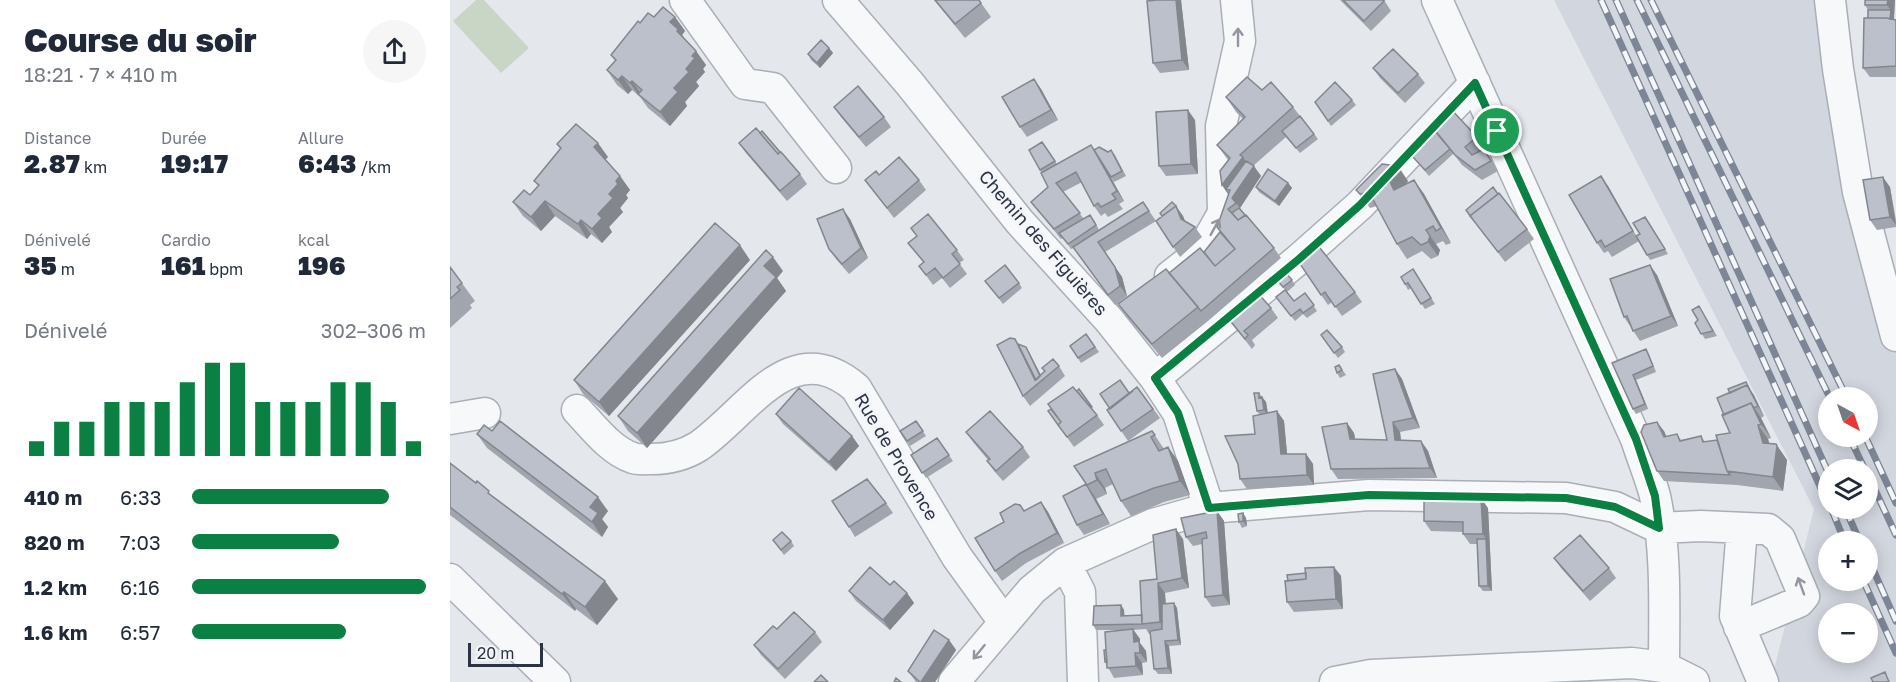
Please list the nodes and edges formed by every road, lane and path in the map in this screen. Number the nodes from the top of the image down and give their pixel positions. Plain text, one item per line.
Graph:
1 (685, 0) edge
2 (838, 0) edge
3 (1236, 0) edge
4 (1437, 0) edge
5 (1830, 0) edge
6 (1475, 83) junction
7 (836, 168) dead end
8 (1128, 307) junction
9 (1896, 336) edge
10 (1155, 378) junction
11 (577, 411) dead end
12 (485, 412) dead end
13 (450, 418) edge
14 (1209, 508) junction
15 (1659, 528) junction
16 (1742, 528) junction
17 (1065, 563) junction
18 (450, 579) edge
19 (1004, 622) junction
20 (1740, 627) junction
21 (1664, 667) junction
22 (555, 682) edge
23 (954, 682) edge
24 (1083, 682) edge
25 (1335, 682) edge
26 (1694, 682) edge
27 (1763, 682) edge

1 - 7 street
2 - 8 street, Chemin des Figuières
8 -> 3 street
4 - 6 street
5 - 9 street
6 - 10 street
6 - 15 street
8 - 10 street, Chemin des Figuières
10 - 14 street, Chemin des Figuières
11 - 19 street, Rue de Provence
12 - 13 street
14 - 15 street
14 - 17 street
15 - 16 street
15 - 21 street
16 - 20 street
20 -> 16 street
17 - 19 street
17 - 24 street
18 - 22 street
19 -> 23 street
20 - 27 street
21 - 25 street
21 - 26 street

